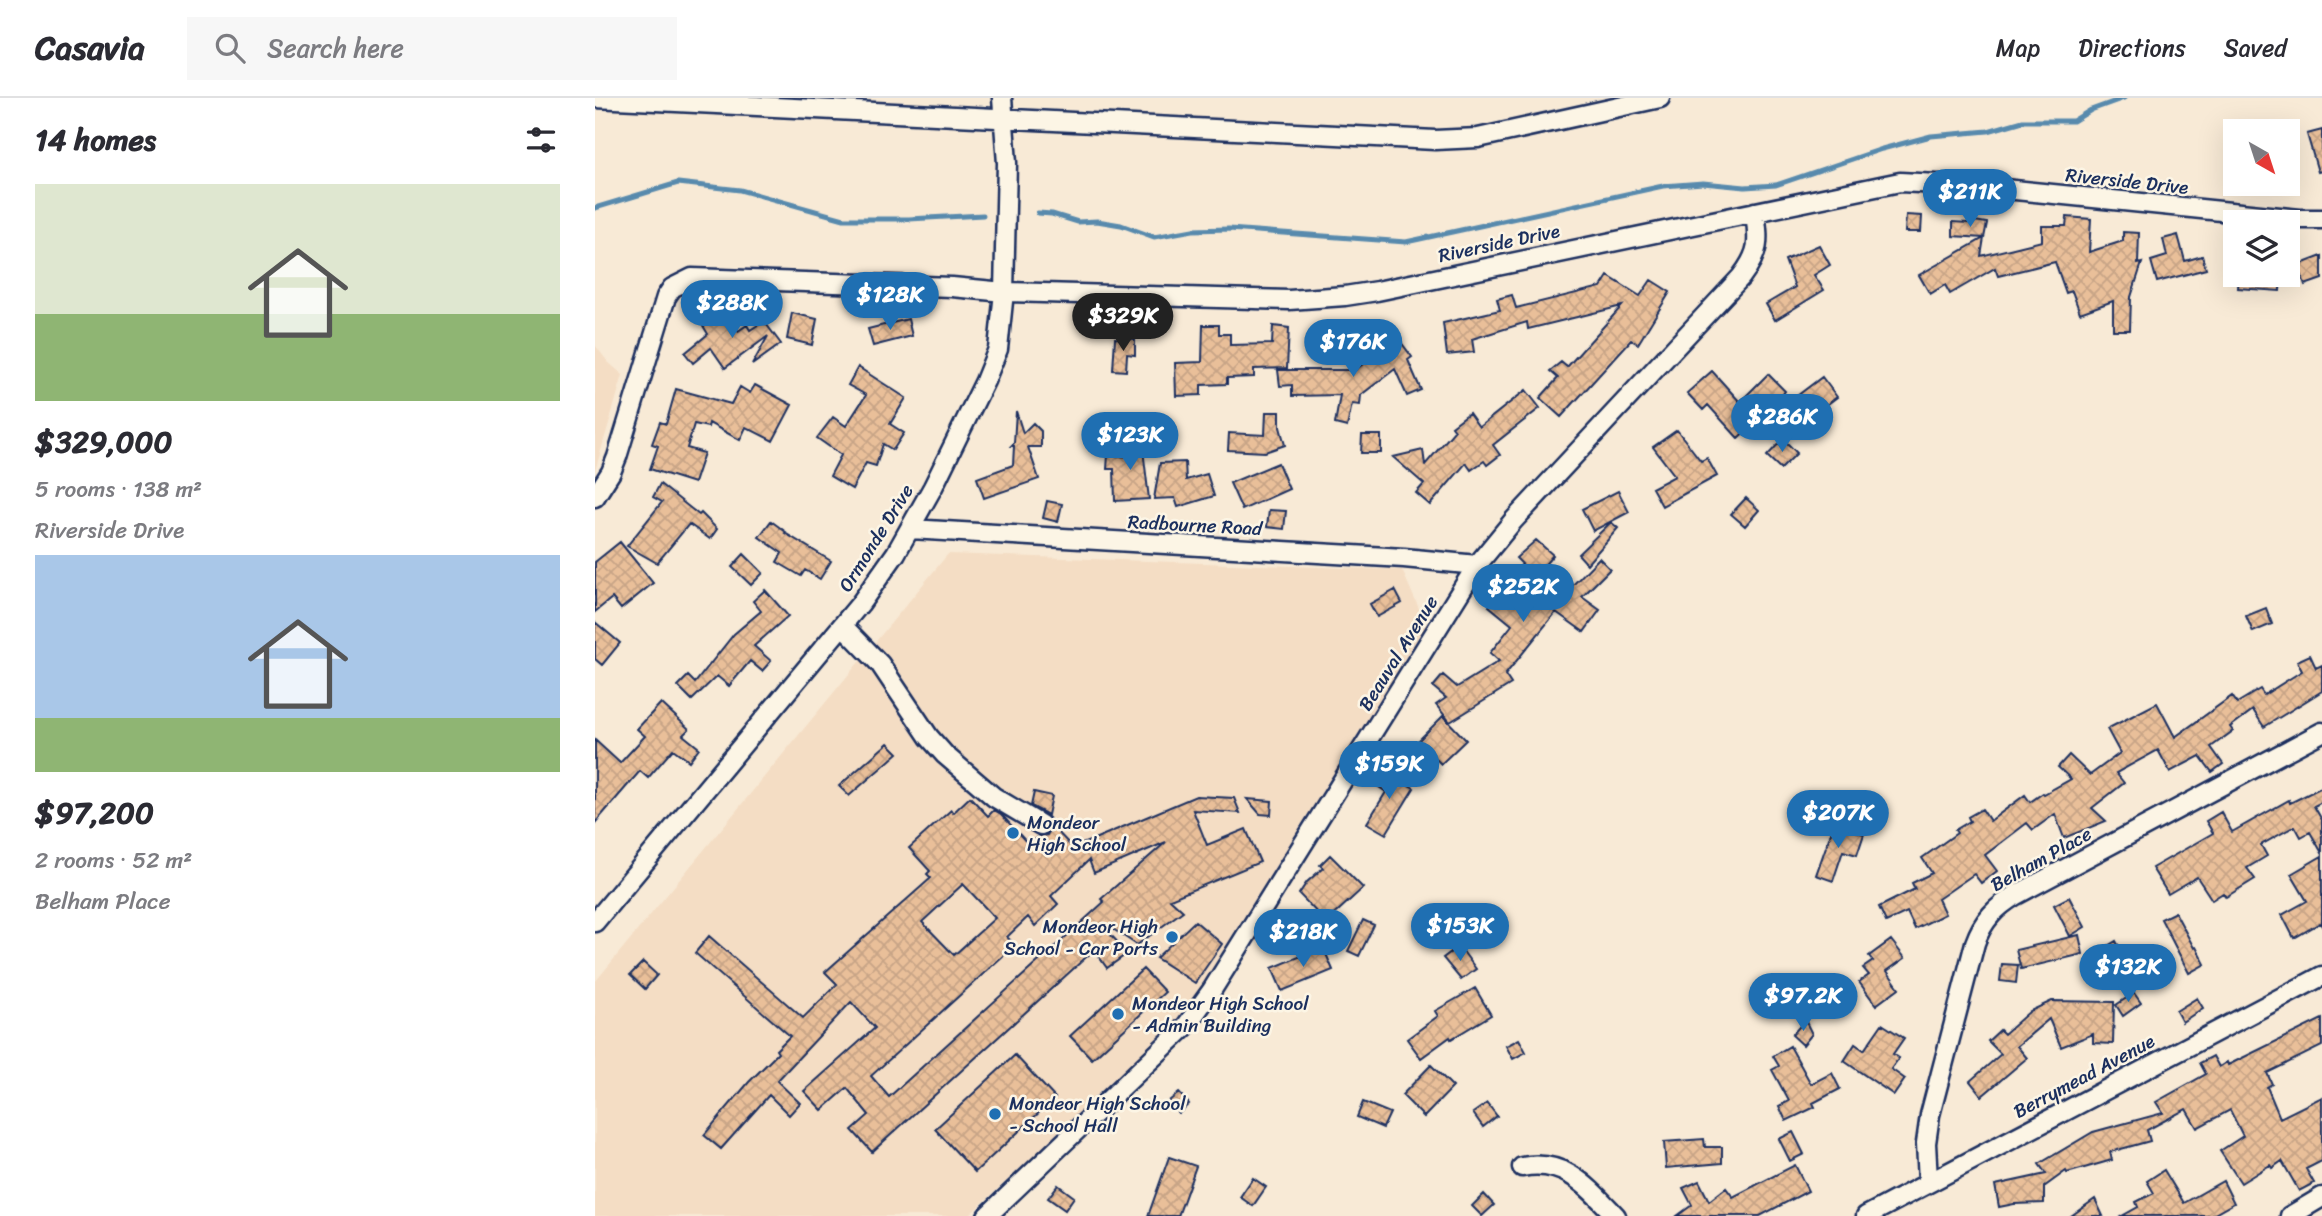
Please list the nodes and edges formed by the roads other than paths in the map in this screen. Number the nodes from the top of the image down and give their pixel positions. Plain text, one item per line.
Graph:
1 (595, 98) edge
2 (1002, 98) edge
3 (1660, 98) edge
4 (1005, 117) junction
5 (1755, 212) junction
6 (2322, 219) edge
7 (1004, 292) junction
8 (595, 496) edge
9 (910, 529) junction
10 (1477, 565) junction
11 (843, 626) junction
12 (2322, 732) edge
13 (1041, 824) dead end
14 (595, 922) edge
15 (2322, 976) edge
16 (1522, 1167) dead end
17 (1928, 1181) junction
18 (2322, 1197) edge
19 (986, 1216) edge
20 (1616, 1216) edge
21 (1866, 1216) edge
22 (2290, 1216) edge

1 - 4 street
2 - 4 street, Ormonde Drive
3 - 4 street
4 - 7 street, Ormonde Drive
5 - 6 street, Riverside Drive
5 - 7 street, Riverside Drive
5 - 10 street, Beauval Avenue
7 - 8 street, Riverside Drive
7 - 9 street, Ormonde Drive
9 - 10 street, Radbourne Road
9 - 11 street, Ormonde Drive
10 - 19 street, Beauval Avenue
11 - 13 street
11 - 14 street, Ormonde Drive
12 - 17 street, Belham Place
15 - 17 street, Berrymead Avenue
16 - 20 street
17 - 21 street, Berrymead Avenue
18 - 22 street

